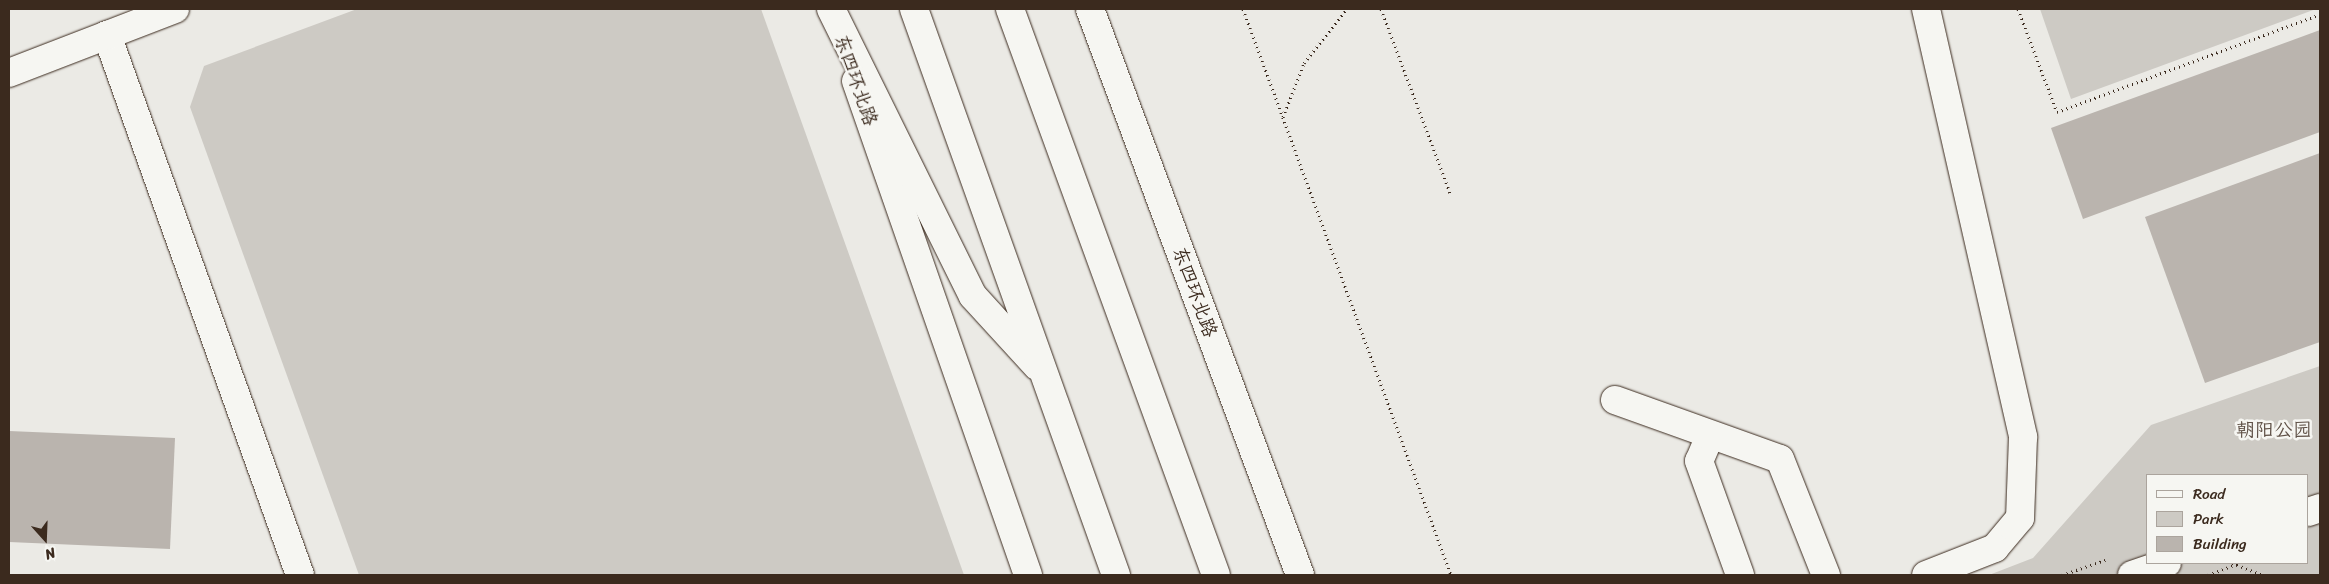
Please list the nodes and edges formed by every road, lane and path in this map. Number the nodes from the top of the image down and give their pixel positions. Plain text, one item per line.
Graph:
1 (175, 9) edge
2 (831, 9) edge
3 (914, 9) edge
4 (1010, 9) edge
5 (1090, 9) edge
6 (1243, 9) edge
7 (1347, 9) edge
8 (1381, 9) edge
9 (1926, 9) edge
10 (2018, 9) edge
11 (2320, 14) edge
12 (107, 35) junction
13 (9, 73) edge
14 (1283, 118) junction
15 (1450, 193) dead end
16 (1046, 376) junction
17 (1615, 400) dead end
18 (1709, 438) junction
19 (2164, 564) edge
20 (2234, 564) edge
21 (2238, 564) edge
22 (300, 575) edge
23 (1028, 575) edge
24 (1116, 575) edge
25 (1216, 575) edge
26 (1300, 575) edge
27 (1451, 575) edge
28 (1740, 575) edge
29 (1826, 575) edge
30 (1926, 575) edge
31 (2132, 575) edge
32 (2208, 575) edge
33 (2263, 575) edge

1 - 12 main road
2 - 16 main road
2 - 23 main road, 东四环北路
3 - 16 main road
4 - 25 main road
5 - 26 main road, 东四环北路
6 - 14 path
7 - 14 path
8 - 15 path
9 - 30 main road
10 - 11 path
12 - 13 main road
12 - 22 main road
14 - 27 path
16 - 24 main road
17 - 18 main road
18 - 28 main road
18 - 29 main road
19 - 31 main road
20 - 32 path
21 - 33 path

